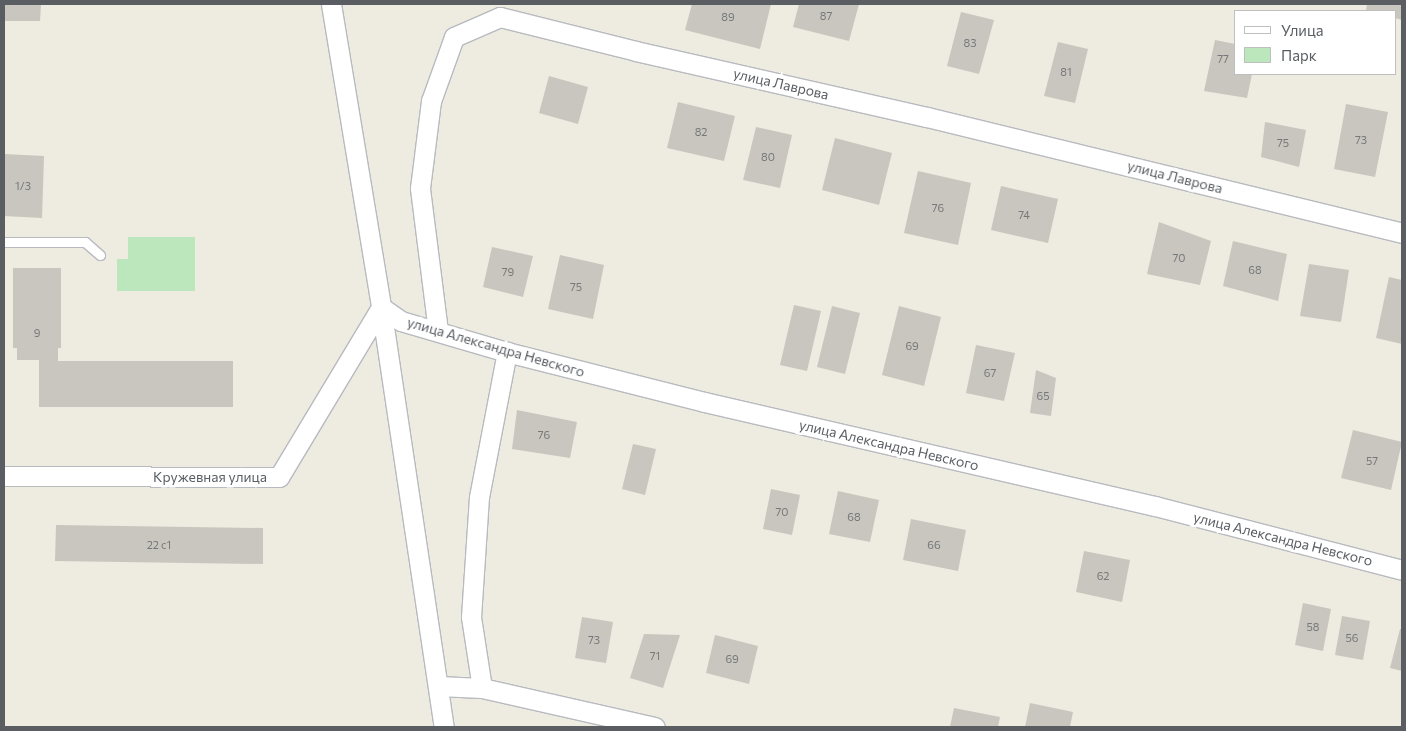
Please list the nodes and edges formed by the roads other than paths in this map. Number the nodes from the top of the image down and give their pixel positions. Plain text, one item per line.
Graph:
1 (331, 4) edge
2 (1402, 233) edge
3 (4, 242) edge
4 (100, 255) dead end
5 (382, 307) junction
6 (438, 331) junction
7 (507, 352) junction
8 (4, 476) edge
9 (1402, 570) edge
10 (438, 686) junction
11 (482, 688) junction
12 (444, 727) edge
13 (655, 727) edge

1 - 5 street
2 - 6 street, улица Лаврова
3 - 4 lane
5 - 6 street, улица Александра Невского
5 - 8 street, Кружевная улица
5 - 10 street
6 - 7 street, улица Александра Невского
7 - 9 street, улица Александра Невского
7 - 11 street
10 - 11 street
10 - 12 street
11 - 13 street

